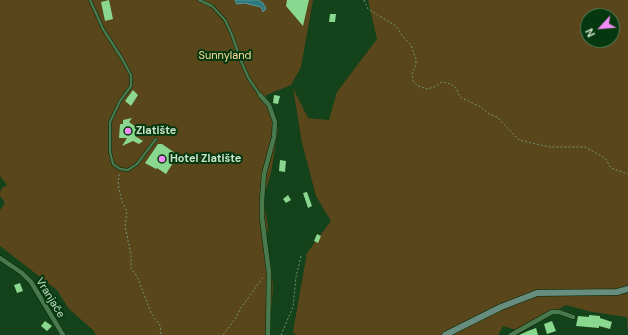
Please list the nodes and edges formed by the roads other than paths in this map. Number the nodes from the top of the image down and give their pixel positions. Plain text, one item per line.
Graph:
1 (90, 0) edge
2 (199, 0) edge
3 (260, 95) joint
4 (156, 139) dead end
5 (0, 258) edge
6 (628, 289) edge
7 (573, 317) dead end
8 (63, 335) edge
9 (268, 335) edge
10 (445, 335) edge
11 (511, 335) edge

1 - 4 lane
2 - 3 lane
3 - 9 street
5 - 8 street, Vranjače
6 - 10 main road
7 - 11 street

